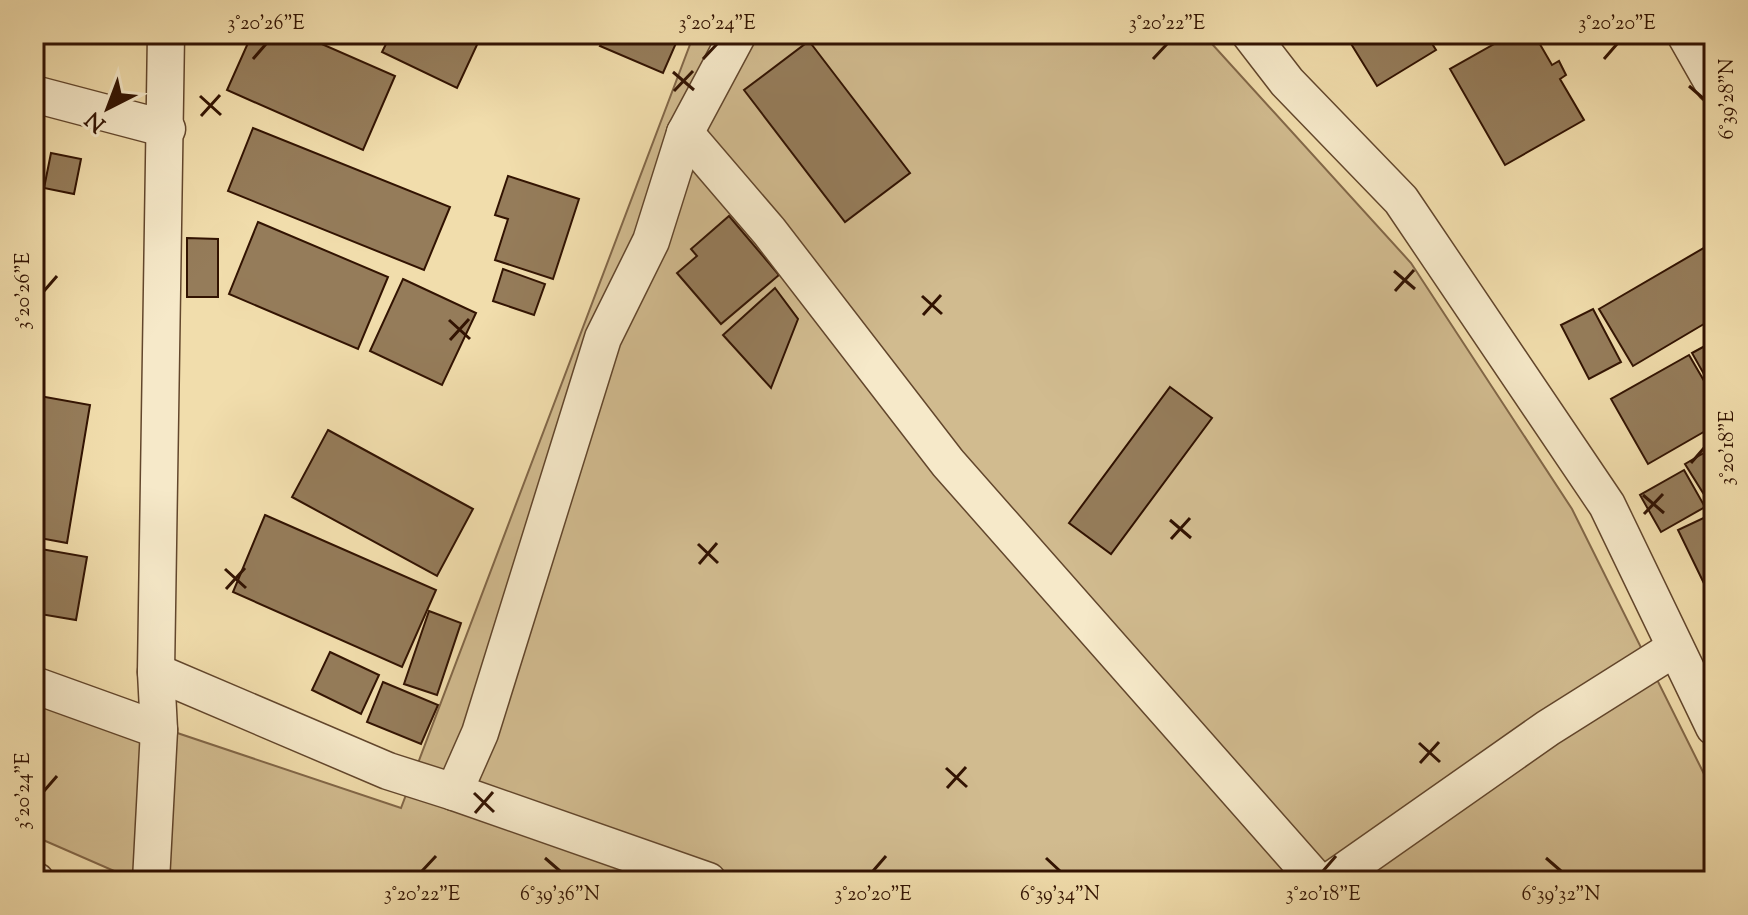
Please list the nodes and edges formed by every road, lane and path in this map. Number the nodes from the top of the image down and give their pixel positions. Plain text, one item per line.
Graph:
1 (166, 34) edge
2 (738, 34) edge
3 (1250, 34) edge
4 (1685, 34) edge
5 (1714, 85) edge
6 (34, 94) edge
7 (167, 129) junction
8 (685, 133) junction
9 (1675, 648) junction
10 (156, 672) junction
11 (34, 685) edge
12 (1714, 727) edge
13 (159, 730) junction
14 (454, 792) junction
15 (151, 881) edge
16 (708, 881) edge
17 (1317, 881) edge
18 (1330, 881) edge

1 - 7 street
2 - 8 street
3 - 9 street
4 - 5 street
6 - 7 street
7 - 10 street
8 - 14 street
8 - 17 street
9 - 12 street
9 - 18 street
10 - 13 street
10 - 14 street
11 - 13 street
13 - 15 street
14 - 16 street

